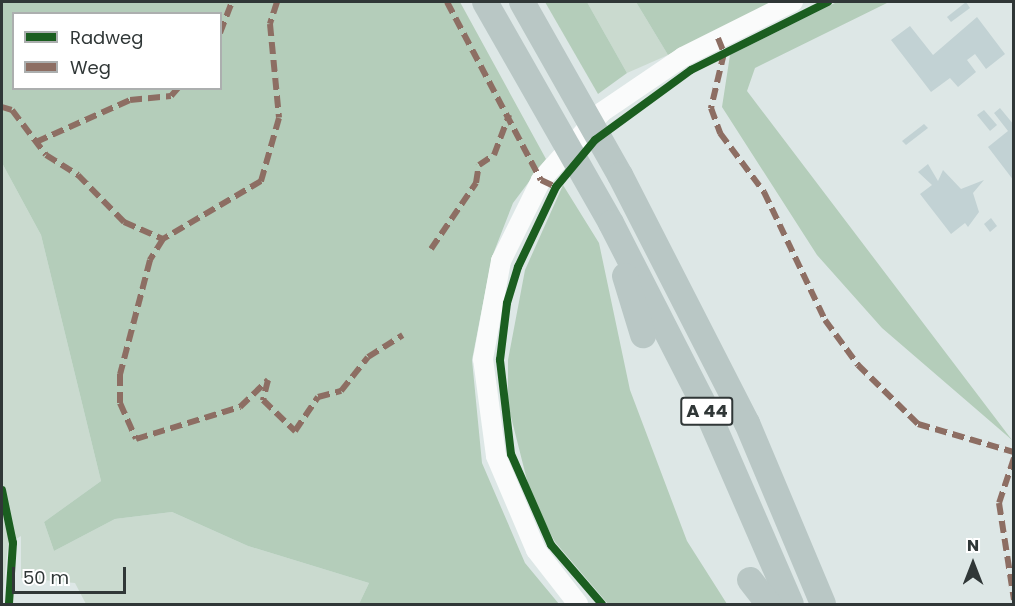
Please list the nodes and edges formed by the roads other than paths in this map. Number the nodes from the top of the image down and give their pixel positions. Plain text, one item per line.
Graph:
1 (485, 2) edge
2 (522, 2) edge
3 (793, 2) edge
4 (611, 223) junction
5 (643, 335) dead end
6 (750, 580) dead end
7 (578, 604) edge
8 (769, 604) edge
9 (791, 604) edge
10 (823, 604) edge

1 - 4 highway, A 44
2 - 10 highway, A 44
3 - 7 main road
4 - 5 highway
4 - 9 highway, A 44
6 - 8 highway

